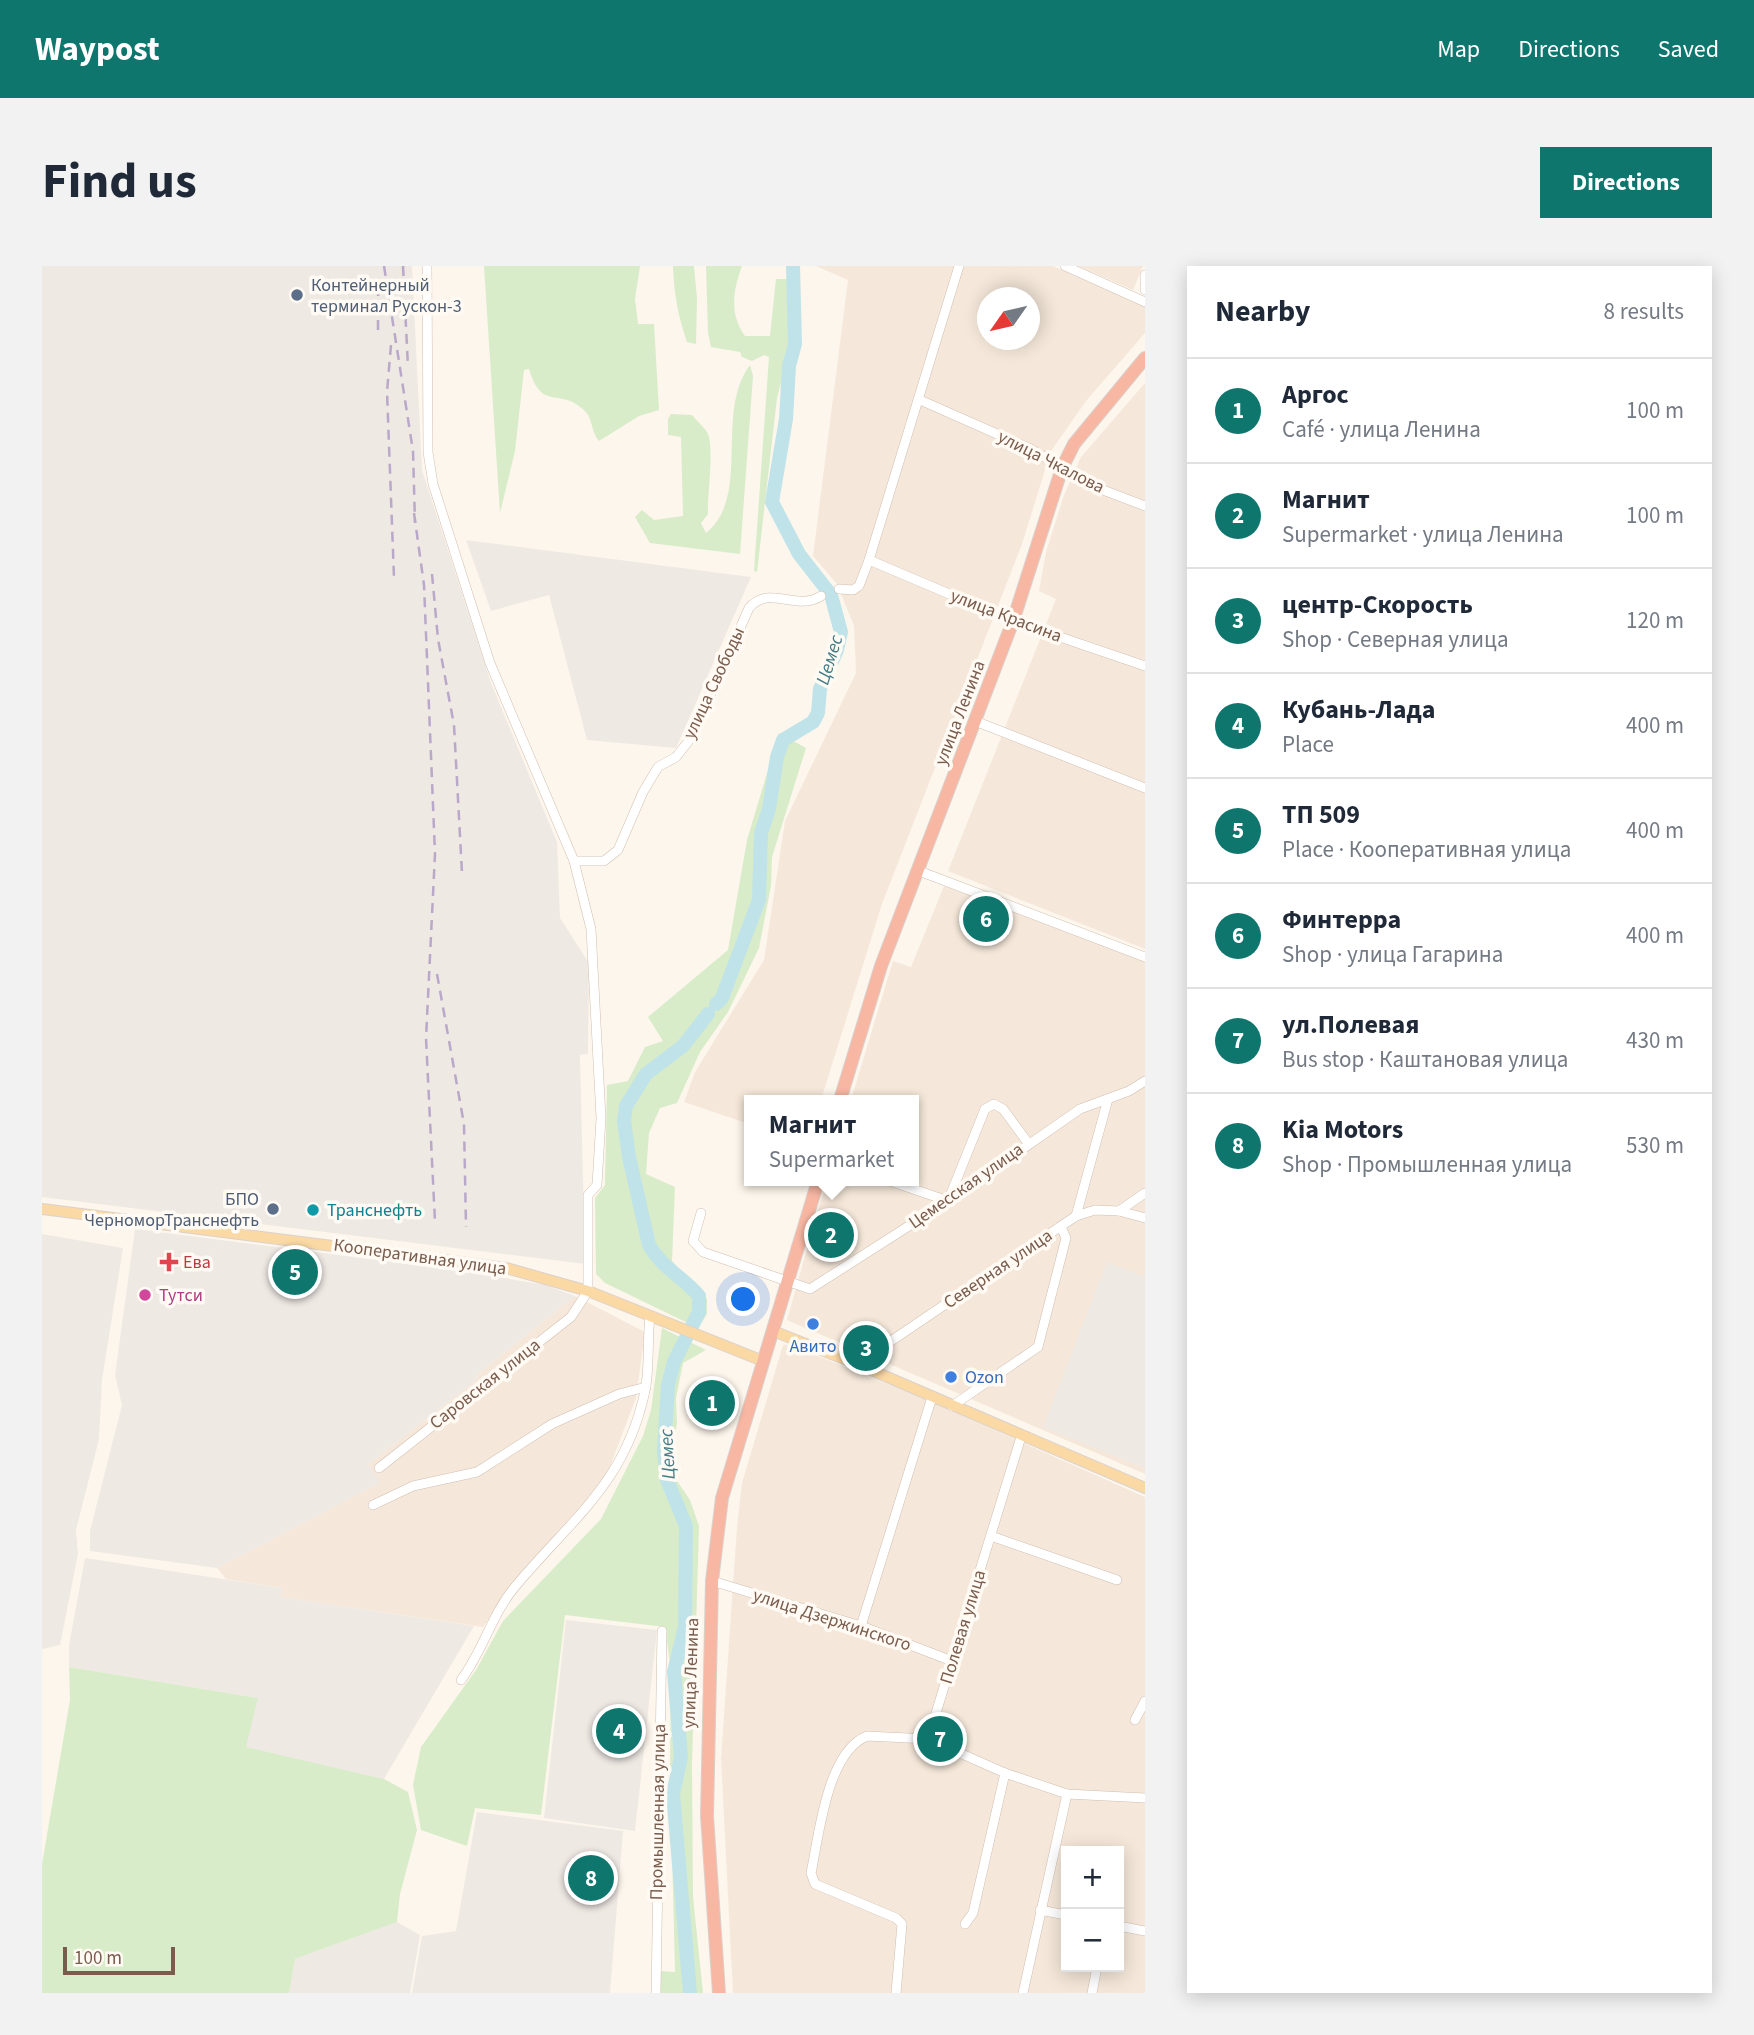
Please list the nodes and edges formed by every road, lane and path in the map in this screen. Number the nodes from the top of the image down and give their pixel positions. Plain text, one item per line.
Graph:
1 (427, 266) edge
2 (959, 266) edge
3 (1065, 266) edge
4 (1145, 275) edge
5 (1145, 290) edge
6 (1145, 302) edge
7 (1145, 358) edge
8 (920, 400) junction
9 (1062, 468) junction
10 (1145, 506) edge
11 (869, 561) junction
12 (839, 589) dead end
13 (821, 596) dead end
14 (1013, 621) junction
15 (1145, 666) edge
16 (975, 721) junction
17 (1145, 788) edge
18 (574, 862) junction
19 (919, 871) junction
20 (1145, 957) edge
21 (1145, 1082) edge
22 (842, 1095) edge
23 (1108, 1099) junction
24 (1028, 1143) junction
25 (817, 1186) edge
26 (904, 1186) edge
27 (1145, 1193) edge
28 (948, 1201) junction
29 (42, 1209) edge
30 (1119, 1211) junction
31 (701, 1213) dead end
32 (1076, 1216) junction
33 (1145, 1218) edge
34 (1061, 1227) junction
35 (790, 1283) junction
36 (587, 1293) junction
37 (650, 1317) junction
38 (774, 1332) junction
39 (763, 1361) junction
40 (856, 1364) junction
41 (646, 1388) junction
42 (932, 1397) junction
43 (952, 1406) junction
44 (1021, 1437) junction
45 (379, 1468) dead end
46 (1145, 1488) edge
47 (373, 1505) dead end
48 (991, 1536) junction
49 (1117, 1580) dead end
50 (712, 1581) junction
51 (861, 1626) junction
52 (662, 1631) dead end
53 (952, 1661) junction
54 (461, 1680) dead end
55 (1145, 1701) edge
56 (1135, 1720) dead end
57 (928, 1739) junction
58 (1005, 1773) junction
59 (1067, 1794) junction
60 (1145, 1798) edge
61 (1040, 1910) junction
62 (1061, 1914) edge
63 (965, 1924) dead end
64 (1124, 1927) edge
65 (1145, 1931) edge
66 (1096, 1972) edge
67 (656, 1993) edge
68 (719, 1993) edge
69 (896, 1993) edge
70 (1023, 1993) edge
71 (1092, 1993) edge

1 - 18 street
2 - 8 street
3 - 6 street
4 - 5 street
7 - 9 highway, улица Ленина
8 - 9 street, улица Чкалова
8 - 11 street
9 - 10 street, улица Чкалова
9 - 14 highway, улица Ленина
11 - 12 street
11 - 14 street, улица Красина
13 - 18 street, улица Свободы
14 - 15 street, улица Красина
14 - 16 highway, улица Ленина
16 - 17 street
16 - 19 highway, улица Ленина
18 - 36 street
19 - 20 street
19 - 22 highway, улица Ленина
21 - 23 street, Цемесская улица
23 - 24 street, Цемесская улица
23 - 32 street
24 - 28 street, Цемесская улица
24 - 28 street
25 - 35 highway
26 - 28 street
27 - 30 street
28 - 35 street, Цемесская улица
29 - 36 main road, Кооперативная улица
30 - 32 street, Северная улица
30 - 33 street
31 - 35 street
32 - 34 street, Северная улица
34 - 40 street, Северная улица
34 - 43 street
35 - 38 highway
36 - 37 main road, Кооперативная улица
36 - 45 street, Саровская улица
37 - 39 main road, Кооперативная улица
37 - 41 street
38 - 39 highway, улица Ленина
38 - 40 main road
39 - 50 highway, улица Ленина
40 - 42 main road
41 - 47 street
41 - 54 street
42 - 43 main road
42 - 51 street
43 - 44 main road
44 - 46 main road
44 - 48 street, Полевая улица
48 - 49 street
48 - 53 street, Полевая улица
50 - 51 street, улица Дзержинского
50 - 68 highway, улица Ленина
51 - 53 street, улица Дзержинского
52 - 67 street, Промышленная улица
53 - 57 street, Полевая улица
55 - 56 street
57 - 58 street
57 - 69 street
58 - 59 street
58 - 63 street
59 - 60 street
59 - 61 street
61 - 62 street
61 - 70 street
64 - 65 street
66 - 71 street

